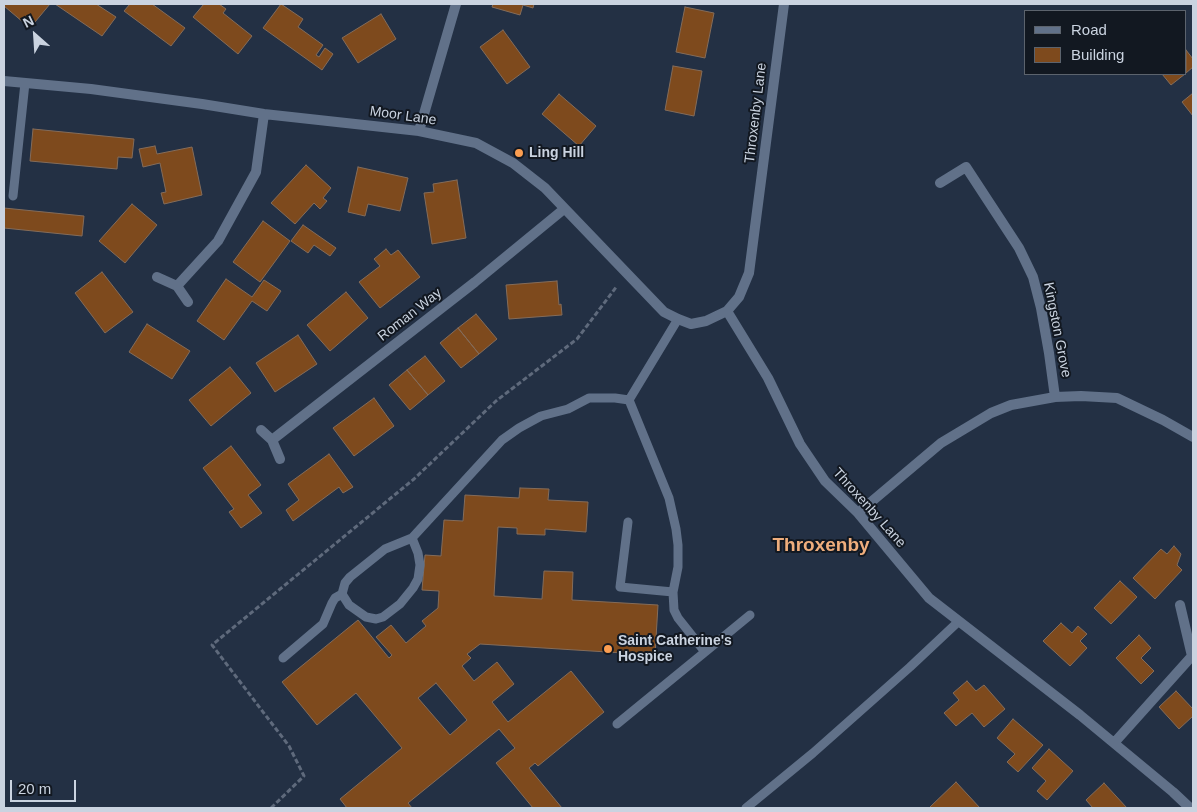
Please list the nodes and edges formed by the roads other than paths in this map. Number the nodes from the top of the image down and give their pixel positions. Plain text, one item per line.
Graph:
1 (456, 4) edge
2 (784, 4) edge
3 (4, 80) edge
4 (26, 83) junction
5 (264, 114) junction
6 (419, 131) junction
7 (940, 183) dead end
8 (13, 196) dead end
9 (564, 209) junction
10 (156, 277) dead end
11 (177, 286) junction
12 (188, 302) dead end
13 (727, 311) junction
14 (678, 320) junction
15 (1055, 397) junction
16 (629, 400) junction
17 (261, 430) dead end
18 (1193, 437) edge
19 (272, 440) junction
20 (280, 460) dead end
21 (858, 513) junction
22 (628, 522) dead end
23 (412, 538) junction
24 (673, 592) junction
25 (342, 594) junction
26 (1180, 605) dead end
27 (750, 615) dead end
28 (959, 621) junction
29 (705, 652) junction
30 (283, 658) dead end
31 (617, 724) dead end
32 (1114, 743) junction
33 (746, 808) edge
34 (1190, 808) edge

1 - 6 street
2 - 13 street, Throxenby Lane
3 - 4 street, Moor Lane
4 - 5 street, Moor Lane
4 - 8 lane
5 - 6 street, Moor Lane
5 - 11 street
6 - 9 street, Moor Lane
7 - 15 street, Kingston Grove
9 - 14 street, Moor Lane
9 - 19 street, Roman Way
10 - 11 street
11 - 12 street
13 - 14 street
13 - 21 street, Throxenby Lane
14 - 16 lane
15 - 18 street
15 - 21 street
16 - 23 lane
16 - 24 lane
17 - 19 street
19 - 20 street
21 - 28 street, Throxenby Lane
22 - 24 lane
23 - 25 lane
23 - 25 lane
24 - 29 lane
25 - 30 lane
26 - 32 street
27 - 29 lane
28 - 32 street, Throxenby Lane
28 - 33 lane
29 - 31 lane
32 - 34 street, Throxenby Lane

